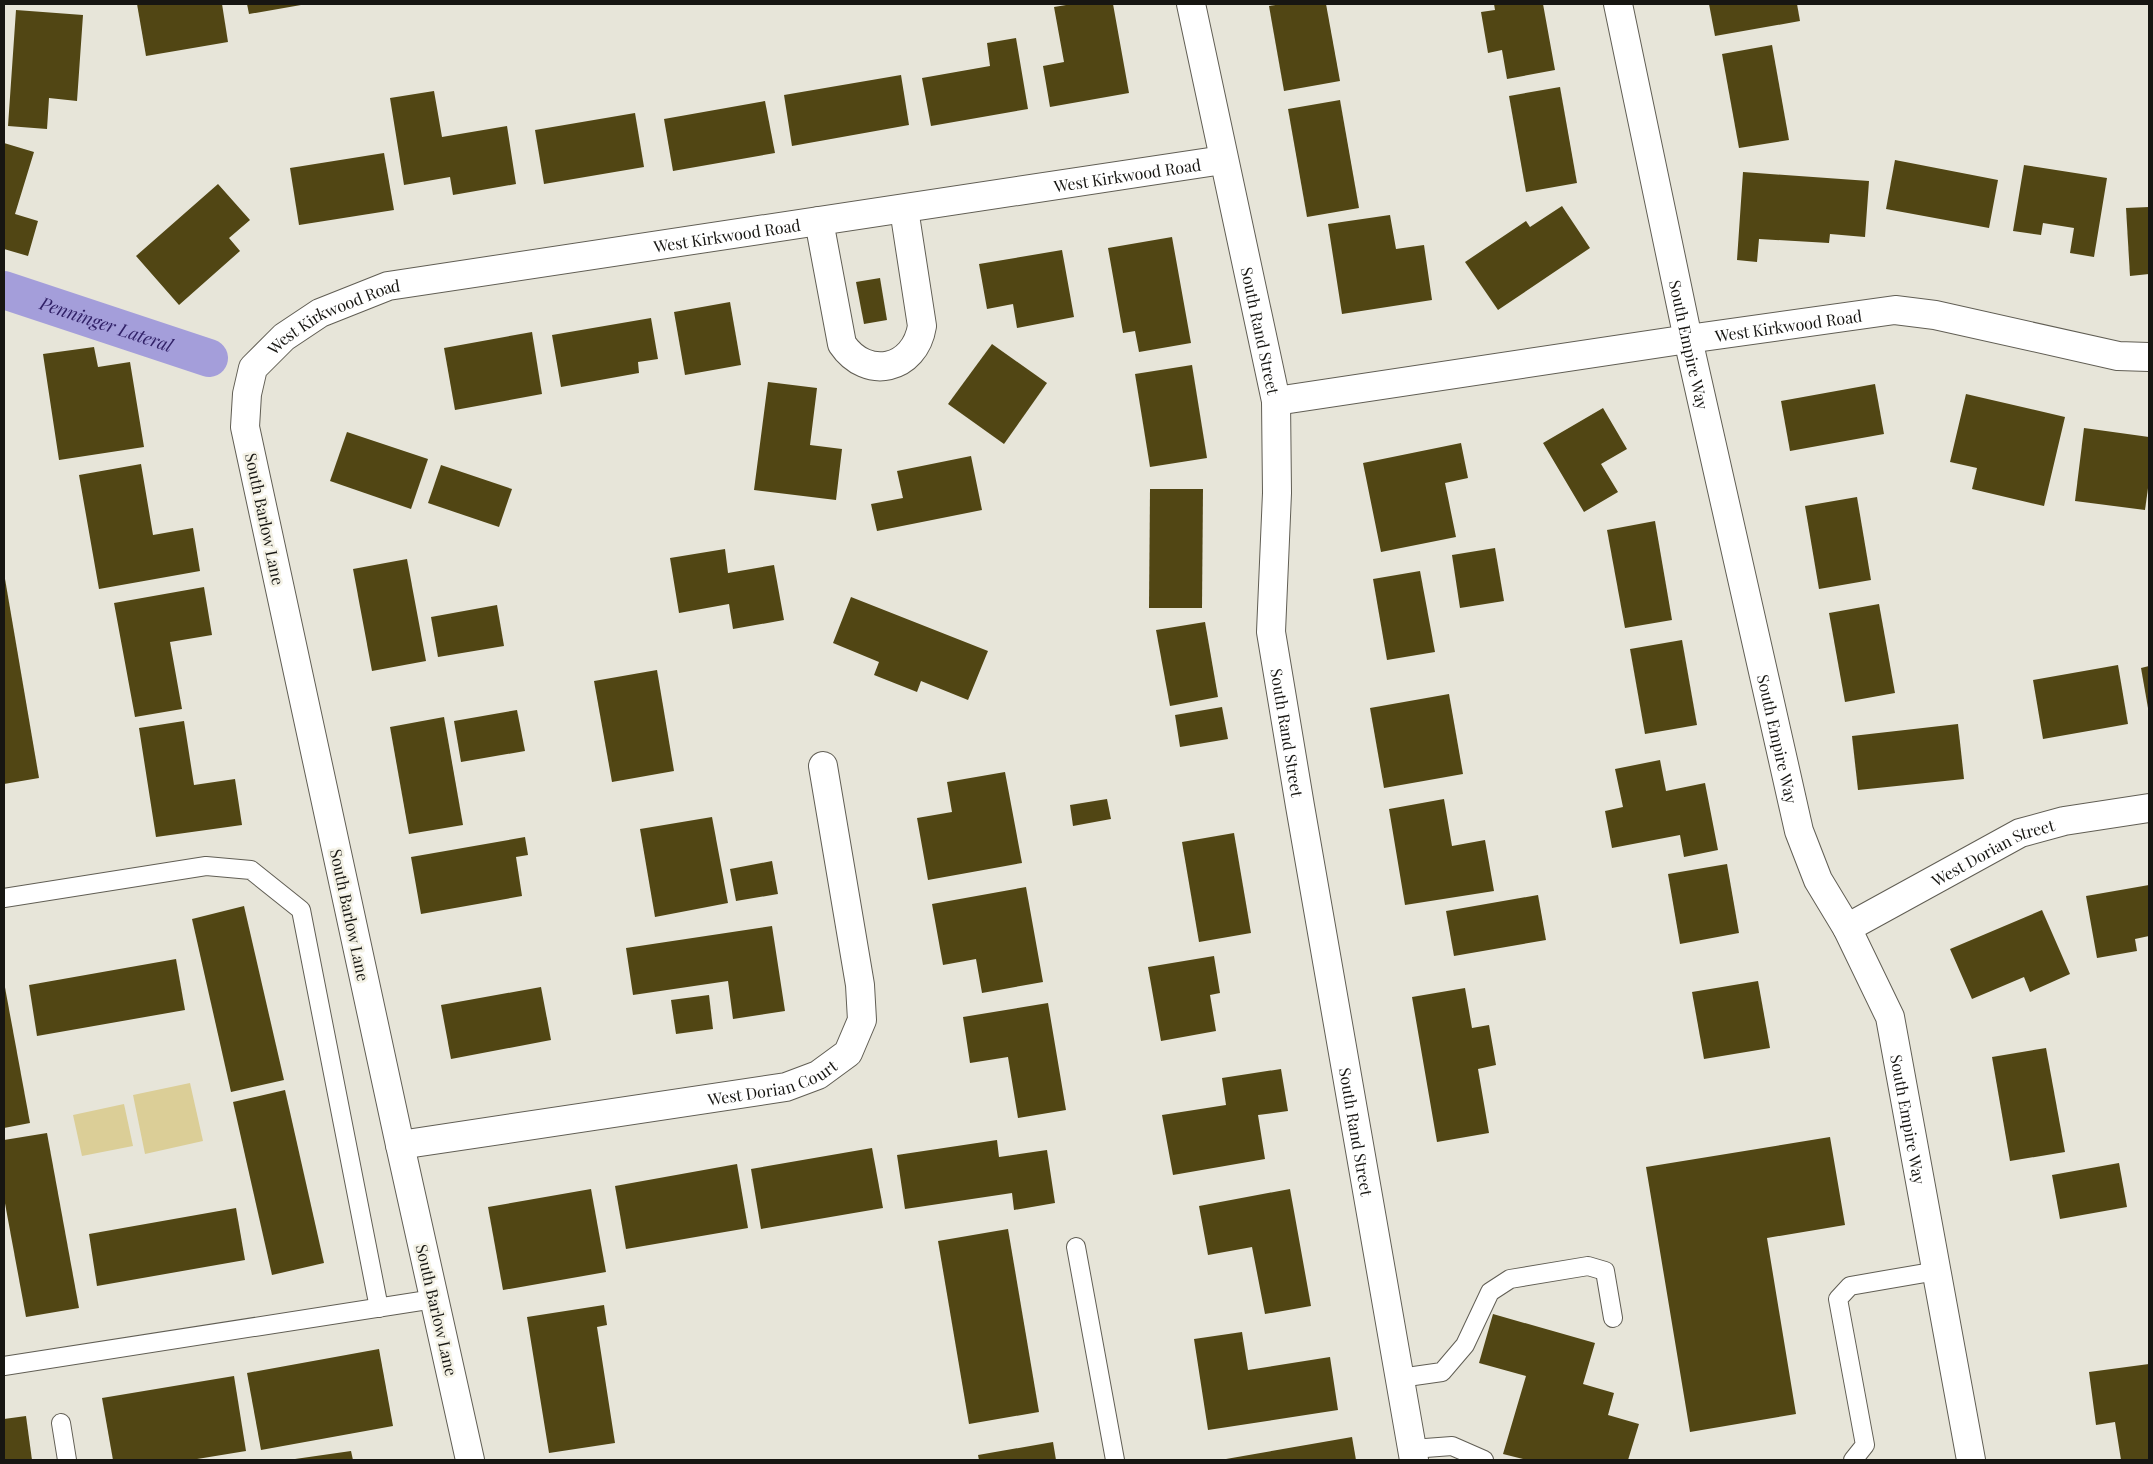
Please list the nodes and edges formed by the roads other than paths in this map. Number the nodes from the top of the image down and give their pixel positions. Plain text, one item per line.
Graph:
1 (1191, 4) edge
2 (1618, 4) edge
3 (1223, 160) junction
4 (904, 209) junction
5 (818, 221) junction
6 (1688, 339) junction
7 (2149, 357) edge
8 (253, 368) joint
9 (1276, 401) junction
10 (823, 766) dead end
11 (2149, 808) edge
12 (4, 898) edge
13 (1847, 928) junction
14 (400, 1145) junction
15 (1076, 1247) dead end
16 (1937, 1272) junction
17 (434, 1299) junction
18 (379, 1308) junction
19 (1613, 1318) dead end
20 (4, 1366) edge
21 (1400, 1378) junction
22 (61, 1423) dead end
23 (1413, 1455) edge
24 (67, 1460) edge
25 (470, 1460) edge
26 (1115, 1460) edge
27 (1484, 1460) edge
28 (1853, 1460) edge
29 (1971, 1460) edge

1 - 3 street, South Rand Street
2 - 6 street, South Empire Way
3 - 4 street, West Kirkwood Road
3 - 9 street, South Rand Street
4 - 5 street, West Kirkwood Road
4 - 5 street
5 - 8 street, West Kirkwood Road
6 - 7 street, West Kirkwood Road
6 - 9 street, West Kirkwood Road
6 - 13 street, South Empire Way
8 - 14 street, South Barlow Lane
9 - 21 street, South Rand Street
10 - 14 street, West Dorian Court
11 - 13 street, West Dorian Street
12 - 18 lane
13 - 16 street, South Empire Way
14 - 17 street, South Barlow Lane
15 - 26 lane
16 - 28 lane
16 - 29 street, South Empire Way
17 - 18 lane
17 - 25 street, South Barlow Lane
18 - 20 lane
19 - 21 lane
21 - 23 street, South Rand Street
22 - 24 lane
23 - 27 lane

